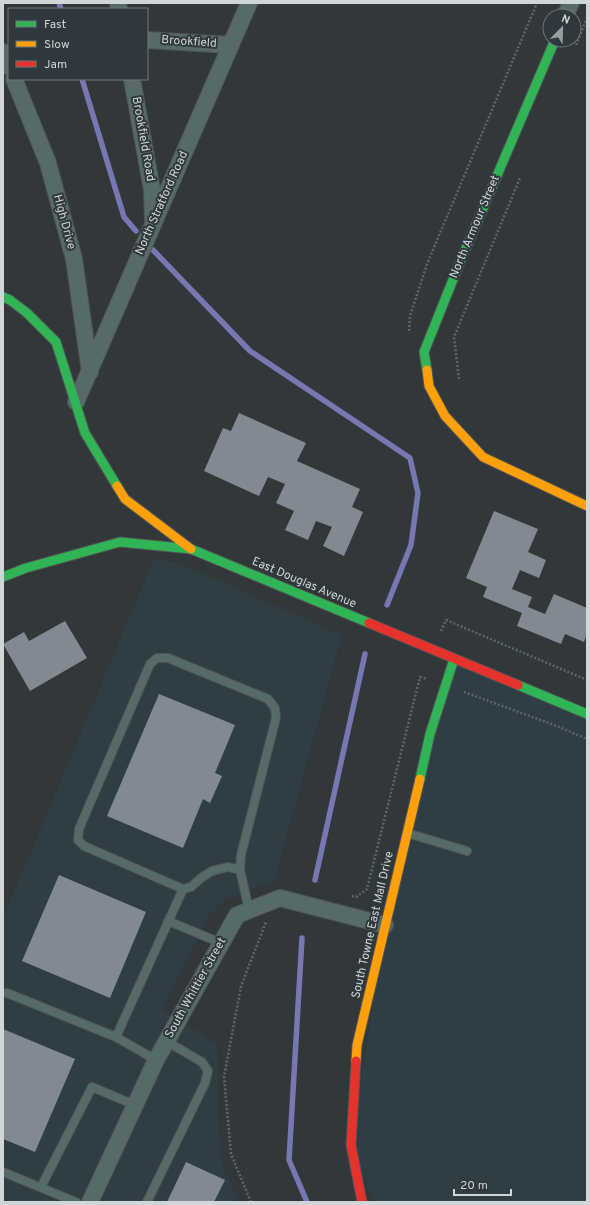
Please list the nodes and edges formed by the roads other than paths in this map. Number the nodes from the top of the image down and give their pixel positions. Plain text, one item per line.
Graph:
1 (249, 3) edge
2 (148, 40) edge
3 (231, 45) junction
4 (552, 48) edge
5 (3, 52) edge
6 (8, 64) edge
7 (14, 80) edge
8 (132, 80) edge
9 (153, 224) junction
10 (3, 297) edge
11 (90, 372) junction
12 (76, 402) junction
13 (587, 506) edge
14 (191, 549) junction
15 (3, 577) edge
16 (454, 658) junction
17 (587, 714) edge
18 (407, 832) junction
19 (467, 851) dead end
20 (240, 870) junction
21 (183, 889) junction
22 (249, 910) junction
23 (168, 921) junction
24 (385, 925) junction
25 (221, 944) junction
26 (7, 993) dead end
27 (116, 1037) junction
28 (166, 1041) junction
29 (156, 1060) junction
30 (135, 1105) junction
31 (3, 1172) edge
32 (41, 1187) junction
33 (76, 1202) edge
34 (90, 1202) edge
35 (147, 1202) edge
36 (362, 1202) edge

1 - 3 street, North Stratford Road
2 - 3 street, Brookfield
3 - 9 street, North Stratford Road
4 - 13 street, North Armour Street
5 - 6 street
7 - 11 street, High Drive
8 - 9 street, Brookfield Road
9 - 11 street, North Stratford Road
10 - 12 street
11 - 12 street, North Stratford Road
12 - 14 street
14 - 15 street, East Douglas Avenue
14 - 16 street, East Douglas Avenue
16 - 17 street, East Douglas Avenue
16 - 18 street, South Towne East Mall Drive
18 - 19 lane
18 - 24 street, South Towne East Mall Drive
20 - 21 lane
20 - 21 lane
20 - 22 lane
21 - 23 lane
22 - 24 street, South Whittier Street
22 - 25 street, South Whittier Street
23 - 25 lane
23 - 27 lane
24 - 36 street, South Towne East Mall Drive
25 - 28 street, South Whittier Street
26 - 27 lane
27 - 29 lane
28 - 29 street, South Whittier Street
28 - 35 lane
29 - 30 street, South Whittier Street
30 - 32 lane
30 - 34 street, South Whittier Street
31 - 32 lane
32 - 33 lane

